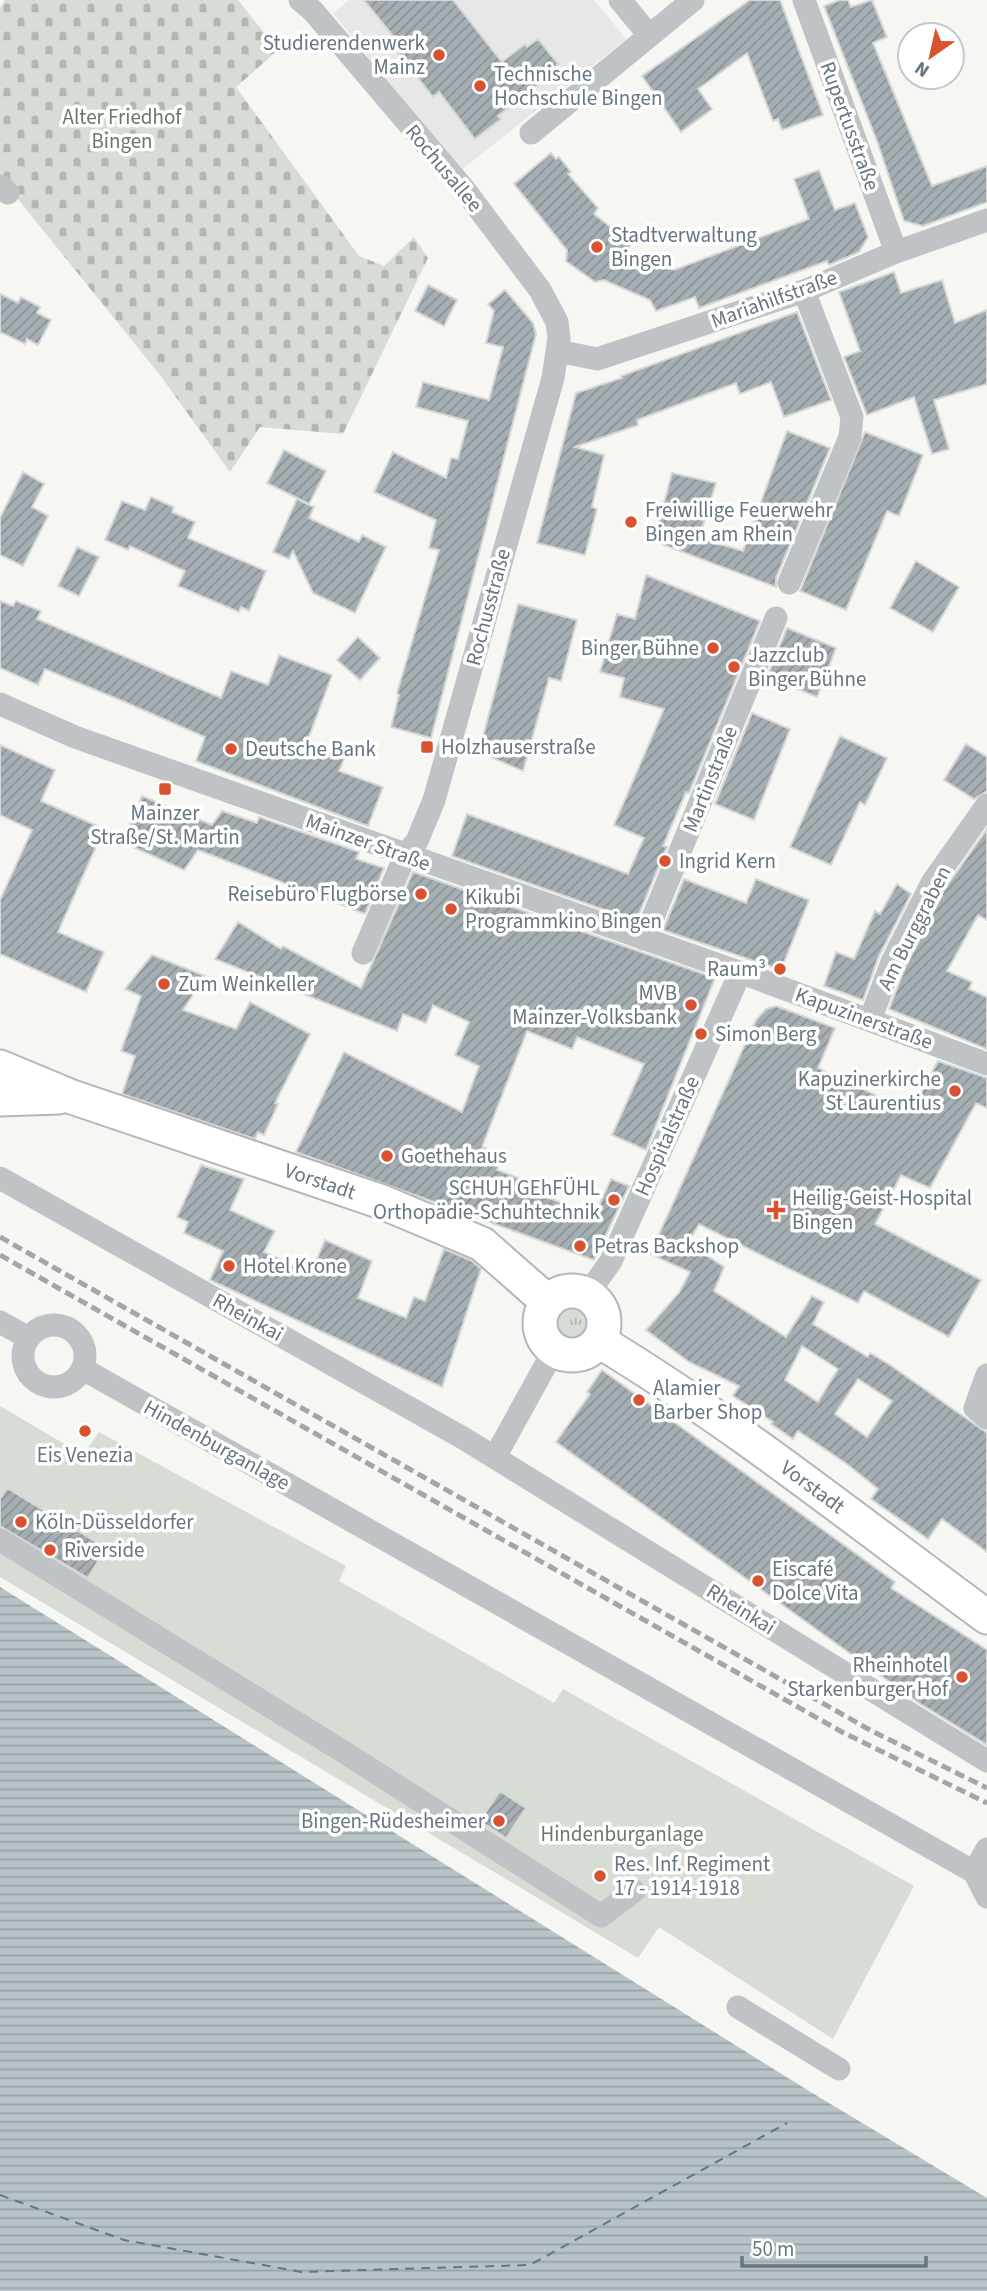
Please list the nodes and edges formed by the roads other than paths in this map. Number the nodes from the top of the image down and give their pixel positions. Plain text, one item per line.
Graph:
1 (620, 0) edge
2 (693, 0) edge
3 (804, 0) edge
4 (313, 4) edge
5 (648, 34) junction
6 (531, 133) dead end
7 (987, 220) edge
8 (896, 252) junction
9 (804, 290) junction
10 (558, 351) junction
11 (789, 583) dead end
12 (776, 618) dead end
13 (0, 704) edge
14 (987, 805) edge
15 (405, 856) junction
16 (644, 939) junction
17 (363, 953) dead end
18 (740, 973) junction
19 (870, 1020) junction
20 (987, 1065) edge
21 (0, 1067) edge
22 (72, 1097) junction
23 (0, 1099) edge
24 (0, 1178) edge
25 (587, 1295) junction
26 (548, 1302) junction
27 (0, 1322) edge
28 (29, 1338) junction
29 (599, 1341) junction
30 (554, 1350) junction
31 (83, 1369) junction
32 (987, 1375) edge
33 (987, 1418) edge
34 (495, 1457) junction
35 (0, 1540) edge
36 (987, 1617) edge
37 (987, 1761) edge
38 (987, 1849) edge
39 (974, 1872) junction
40 (634, 1891) dead end
41 (987, 1897) edge
42 (738, 2007) dead end
43 (839, 2069) dead end

1 - 5 street
2 - 5 street
3 - 8 street, Rupertusstraße
4 - 10 street, Rochusallee
5 - 6 street
7 - 8 street, Mariahilfstraße
8 - 9 street, Mariahilfstraße
9 - 10 street, Mariahilfstraße
9 - 11 street
10 - 15 street, Rochusstraße
12 - 16 street, Martinstraße
13 - 15 street, Mainzer Straße
14 - 19 street, Am Burggraben
15 - 16 street, Mainzer Straße
15 - 17 street, Rochusstraße
16 - 18 street, Mainzer Straße
18 - 19 street, Kapuzinerstraße
18 - 25 street, Hospitalstraße
19 - 20 street, Kapuzinerstraße
21 - 22 main road, Vorstadt
22 - 23 main road, Vorstadt
22 - 26 main road, Vorstadt
24 - 34 street, Rheinkai
25 - 26 main road
25 - 29 main road
26 - 30 main road
27 - 28 street
28 - 31 street
28 - 31 street
29 - 30 main road
29 - 36 main road, Vorstadt
30 - 34 street
31 - 39 street, Hindenburganlage
32 - 33 street
34 - 37 street, Rheinkai
35 - 40 street
38 - 39 street
39 - 41 street
42 - 43 street

